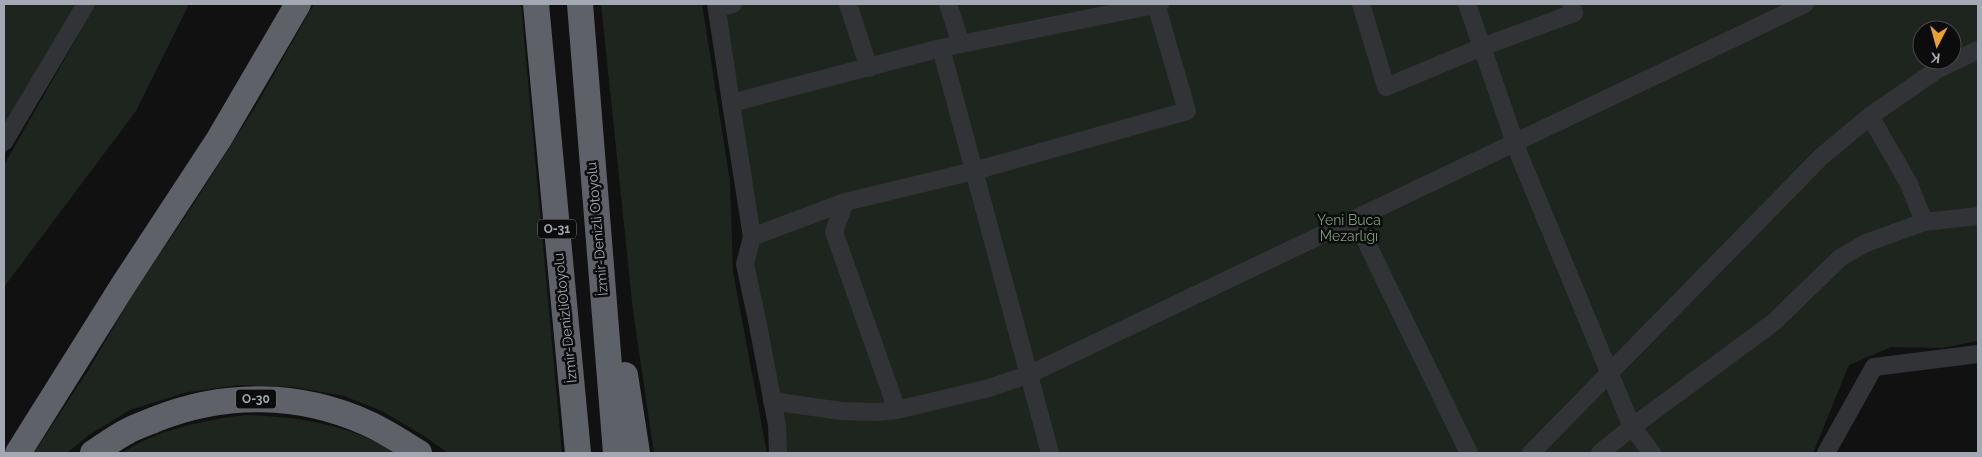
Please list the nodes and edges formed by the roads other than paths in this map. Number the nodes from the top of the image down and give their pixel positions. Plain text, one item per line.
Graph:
1 (86, 4) edge
2 (298, 4) edge
3 (536, 4) edge
4 (580, 4) edge
5 (848, 4) edge
6 (948, 4) edge
7 (1158, 4) edge
8 (1361, 4) edge
9 (1467, 4) edge
10 (1571, 4) edge
11 (1805, 4) edge
12 (722, 5) edge
13 (961, 44) junction
14 (1482, 47) junction
15 (941, 48) junction
16 (1978, 50) edge
17 (869, 68) junction
18 (731, 103) junction
19 (1870, 116) junction
20 (4, 142) edge
21 (1515, 142) junction
22 (592, 171) junction
23 (974, 171) junction
24 (845, 202) junction
25 (1978, 216) edge
26 (1355, 219) junction
27 (1924, 222) junction
28 (752, 237) junction
29 (1978, 354) edge
30 (1609, 372) junction
31 (1028, 375) junction
32 (772, 401) junction
33 (897, 410) junction
34 (1632, 427) junction
35 (18, 453) edge
36 (92, 453) edge
37 (419, 453) edge
38 (578, 453) edge
39 (616, 453) edge
40 (637, 453) edge
41 (778, 453) edge
42 (1050, 453) edge
43 (1469, 453) edge
44 (1531, 453) edge
45 (1600, 453) edge
46 (1652, 453) edge
47 (1826, 453) edge

1 - 20 lane
2 - 35 highway
3 - 38 highway, İzmir-DenizliOtoyolu / O-31
4 - 22 highway, İzmir-Denizli Otoyolu / O-31
5 - 17 lane
6 - 13 lane
7 - 13 lane
7 - 23 lane
8 - 14 lane
9 - 14 lane
10 - 14 lane
11 - 21 lane
12 - 18 lane
13 - 15 lane
14 - 21 lane
15 - 17 lane
15 - 23 lane
16 - 19 lane
17 - 18 lane
18 - 28 lane
19 - 27 lane
19 - 30 lane
21 - 26 lane
21 - 30 lane
22 - 39 highway, İzmir-Denizli Otoyolu / O-31
22 - 40 highway
23 - 24 lane
23 - 31 lane
24 - 28 lane
24 - 33 lane
25 - 27 lane
26 - 31 lane
26 - 43 lane
27 - 34 lane
28 - 32 lane
29 - 47 lane
30 - 34 lane
30 - 44 lane
31 - 33 lane
31 - 42 lane
32 - 33 lane
32 - 41 lane
34 - 45 lane
34 - 46 lane
36 - 37 highway, O-30

